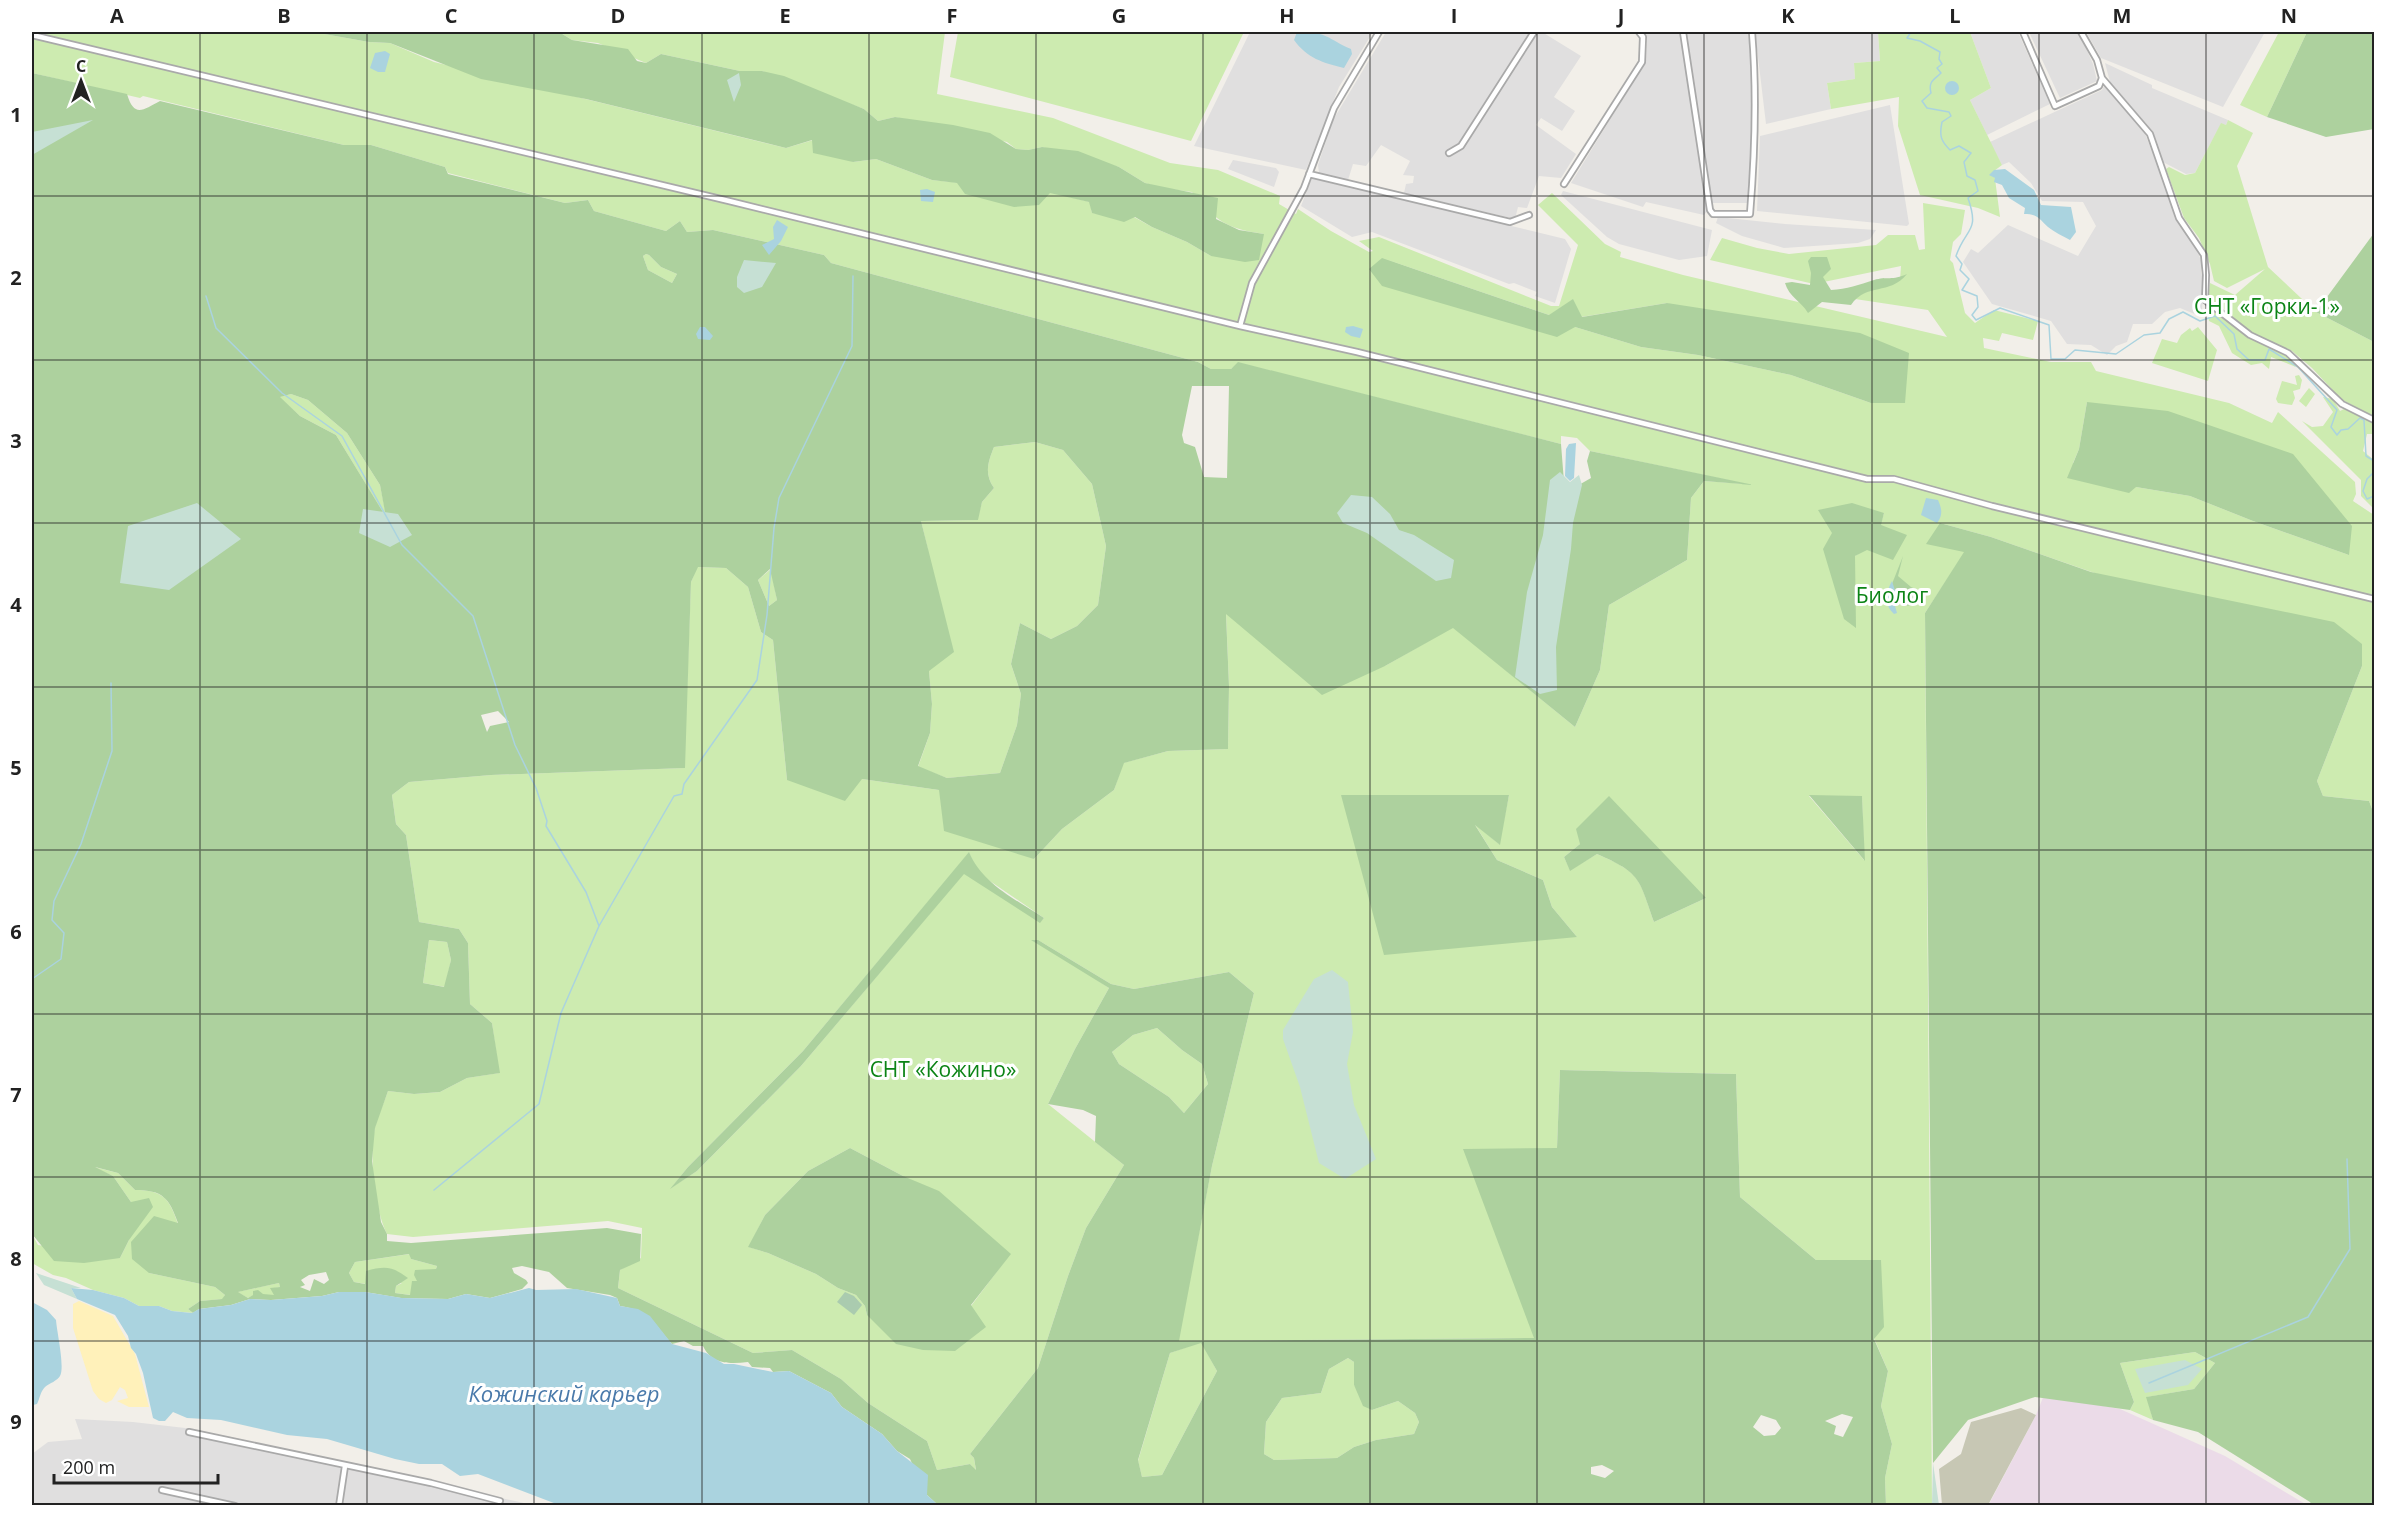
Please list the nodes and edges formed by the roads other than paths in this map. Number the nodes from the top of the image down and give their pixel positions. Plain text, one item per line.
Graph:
1 (1380, 32) edge
2 (1534, 32) edge
3 (1639, 32) edge
4 (1683, 32) edge
5 (1752, 32) edge
6 (2023, 32) edge
7 (2081, 32) edge
8 (32, 35) edge
9 (2102, 78) junction
10 (1449, 153) dead end
11 (1310, 174) junction
12 (1564, 184) dead end
13 (1529, 215) dead end
14 (1239, 326) junction
15 (2374, 420) edge
16 (2374, 599) edge
17 (189, 1432) dead end
18 (345, 1466) junction
19 (162, 1490) dead end
20 (500, 1501) dead end
21 (235, 1506) edge
22 (339, 1506) edge

1 - 11 street
2 - 10 street
3 - 12 street
4 - 5 street
6 - 9 street
7 - 9 street
8 - 14 street
9 - 15 street
11 - 13 street
11 - 14 street
14 - 16 street
17 - 18 street
18 - 20 street
18 - 22 street
19 - 21 street

